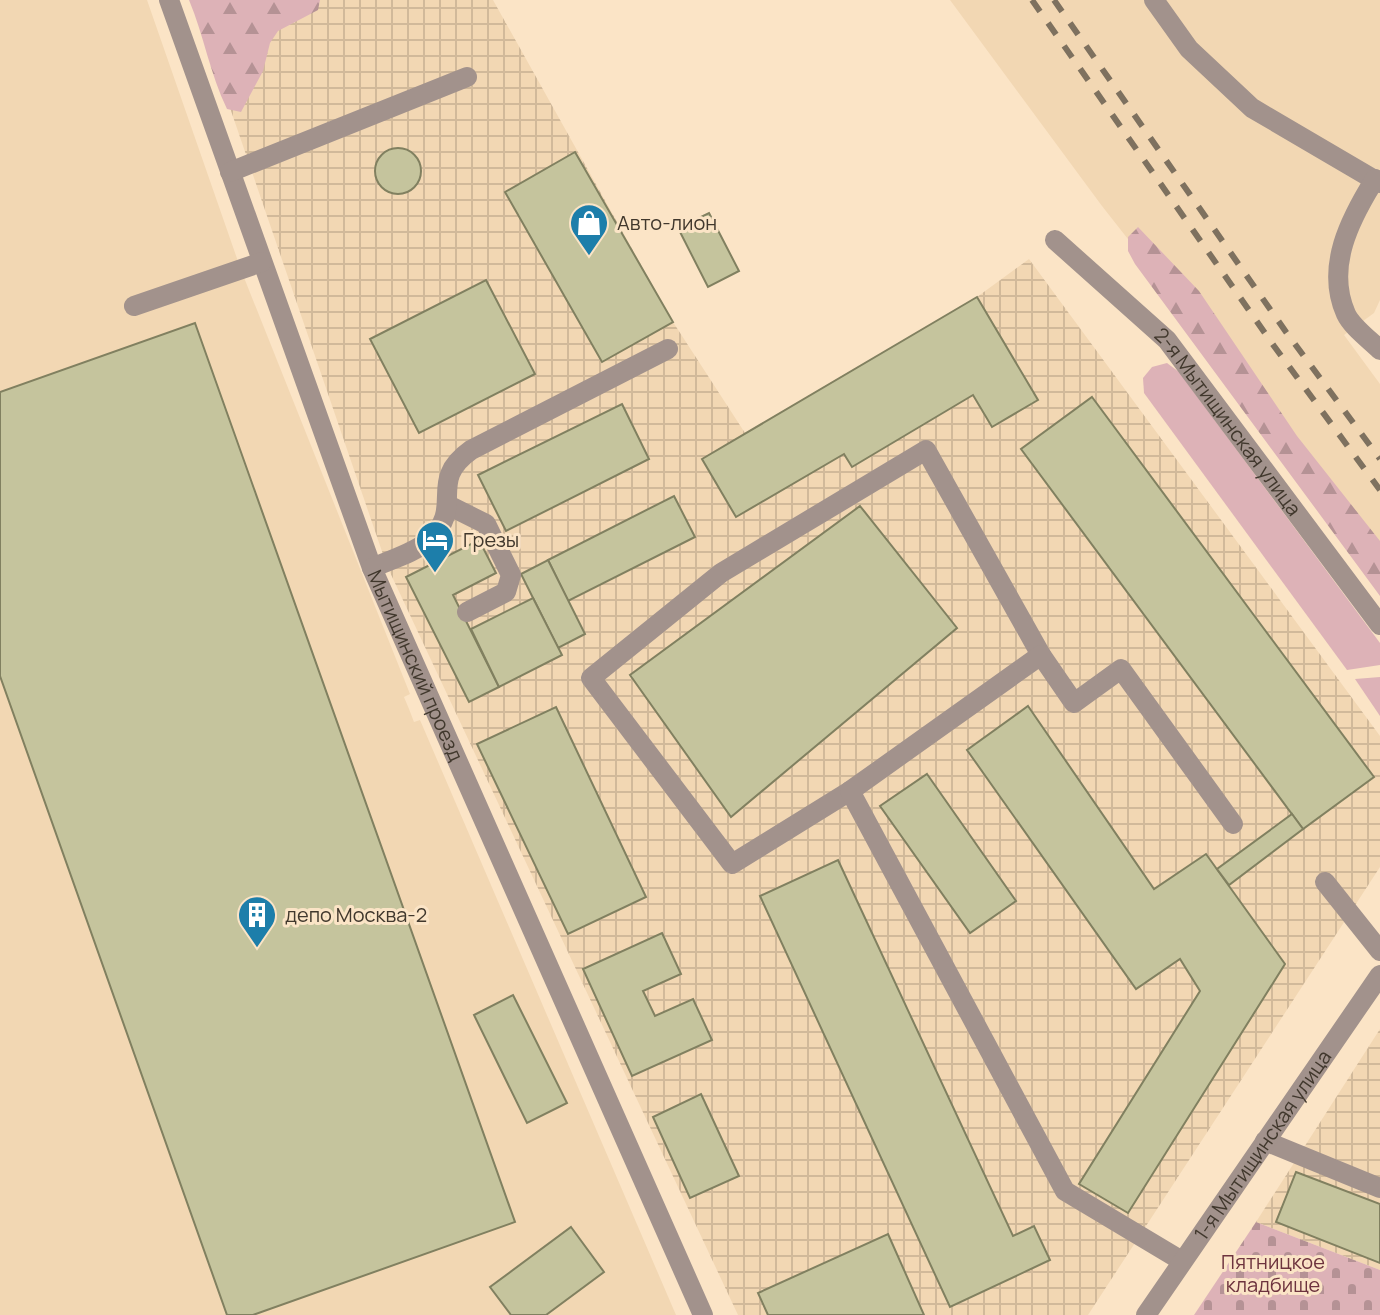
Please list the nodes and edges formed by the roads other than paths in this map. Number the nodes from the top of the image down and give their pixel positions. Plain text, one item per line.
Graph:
1 (169, 0) edge
2 (1154, 0) edge
3 (467, 77) dead end
4 (230, 172) junction
5 (1377, 181) edge
6 (1055, 240) dead end
7 (262, 262) junction
8 (134, 306) dead end
9 (668, 349) dead end
10 (1380, 350) edge
11 (448, 505) junction
12 (372, 568) junction
13 (467, 612) dead end
14 (1380, 625) edge
15 (1041, 655) junction
16 (850, 791) junction
17 (1233, 824) dead end
18 (1325, 882) dead end
19 (1380, 951) edge
20 (1380, 975) edge
21 (1265, 1141) junction
22 (1380, 1188) edge
23 (1182, 1261) junction
24 (703, 1315) edge
25 (1146, 1315) edge

1 - 4 street, Мытищинский проезд
2 - 5 street
3 - 4 street
4 - 7 street, Мытищинский проезд
5 - 10 street
6 - 14 street, 2-я Мытищинская улица
7 - 8 street
7 - 12 street, Мытищинский проезд
9 - 11 street
11 - 12 street
11 - 13 street
12 - 24 street, Мытищинский проезд
15 - 16 street
15 - 16 street
15 - 17 street
16 - 23 street
18 - 19 street
20 - 21 street, 1-я Мытищинская улица
21 - 22 street
21 - 23 street, 1-я Мытищинская улица
23 - 25 street, 1-я Мытищинская улица

